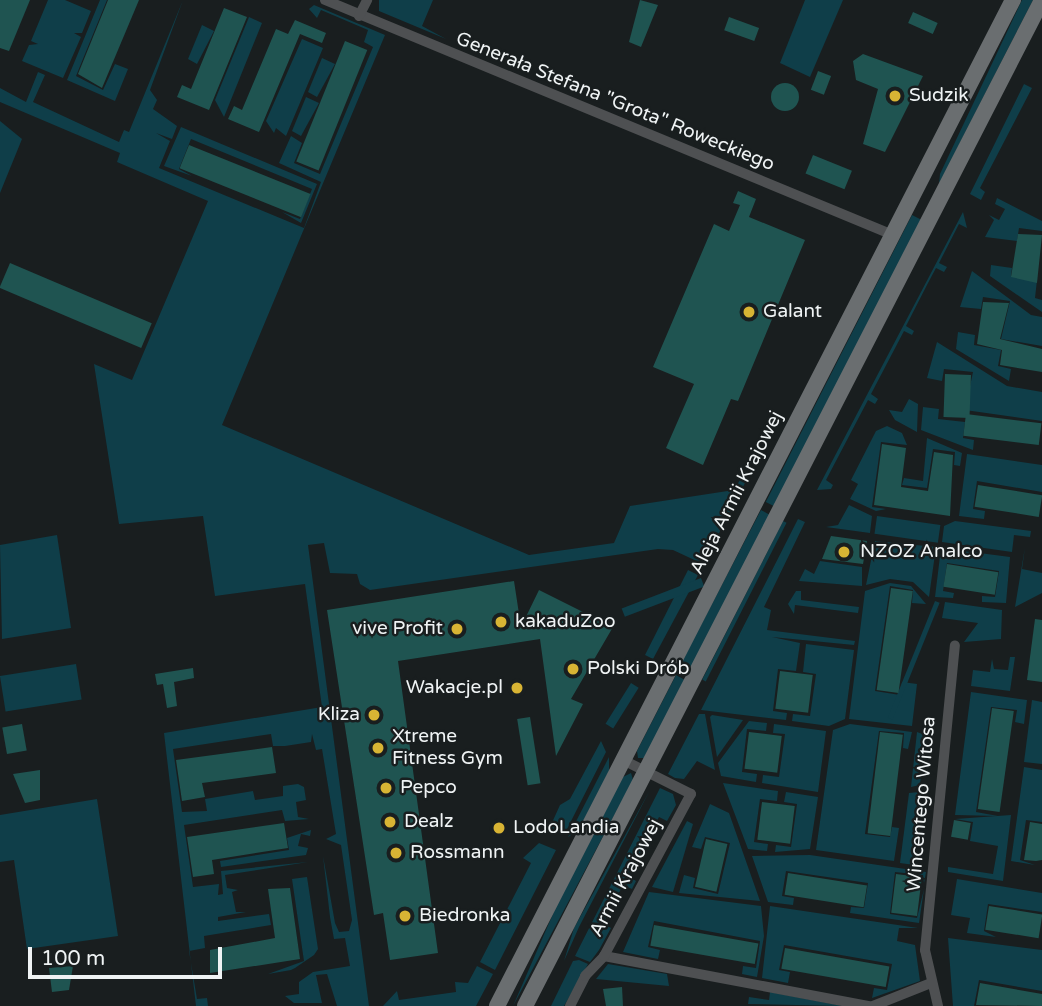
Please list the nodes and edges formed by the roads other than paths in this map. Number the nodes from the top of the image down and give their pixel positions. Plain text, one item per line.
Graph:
1 (325, 0) edge
2 (367, 0) edge
3 (1013, 0) edge
4 (1042, 0) edge
5 (359, 16) junction
6 (893, 235) junction
7 (955, 645) dead end
8 (624, 760) junction
9 (646, 774) junction
10 (604, 956) junction
11 (931, 983) junction
12 (497, 1006) edge
13 (525, 1006) edge
14 (570, 1006) edge
15 (871, 1006) edge
16 (938, 1006) edge

1 - 5 street, Generała Stefana "Grota" Roweckiego
2 - 5 street
3 - 6 street, Aleja Armii Krajowej
4 - 9 street
5 - 6 street, Generała Stefana "Grota" Roweckiego
6 - 8 street, Aleja Armii Krajowej
7 - 11 street, Wincentego Witosa
8 - 9 street, Armii Krajowej
8 - 12 street, Aleja Armii Krajowej
9 - 10 street, Armii Krajowej
9 - 13 street
10 - 14 street
10 - 15 street, Armii Krajowej
11 - 15 street, Armii Krajowej
11 - 16 street, Wincentego Witosa

